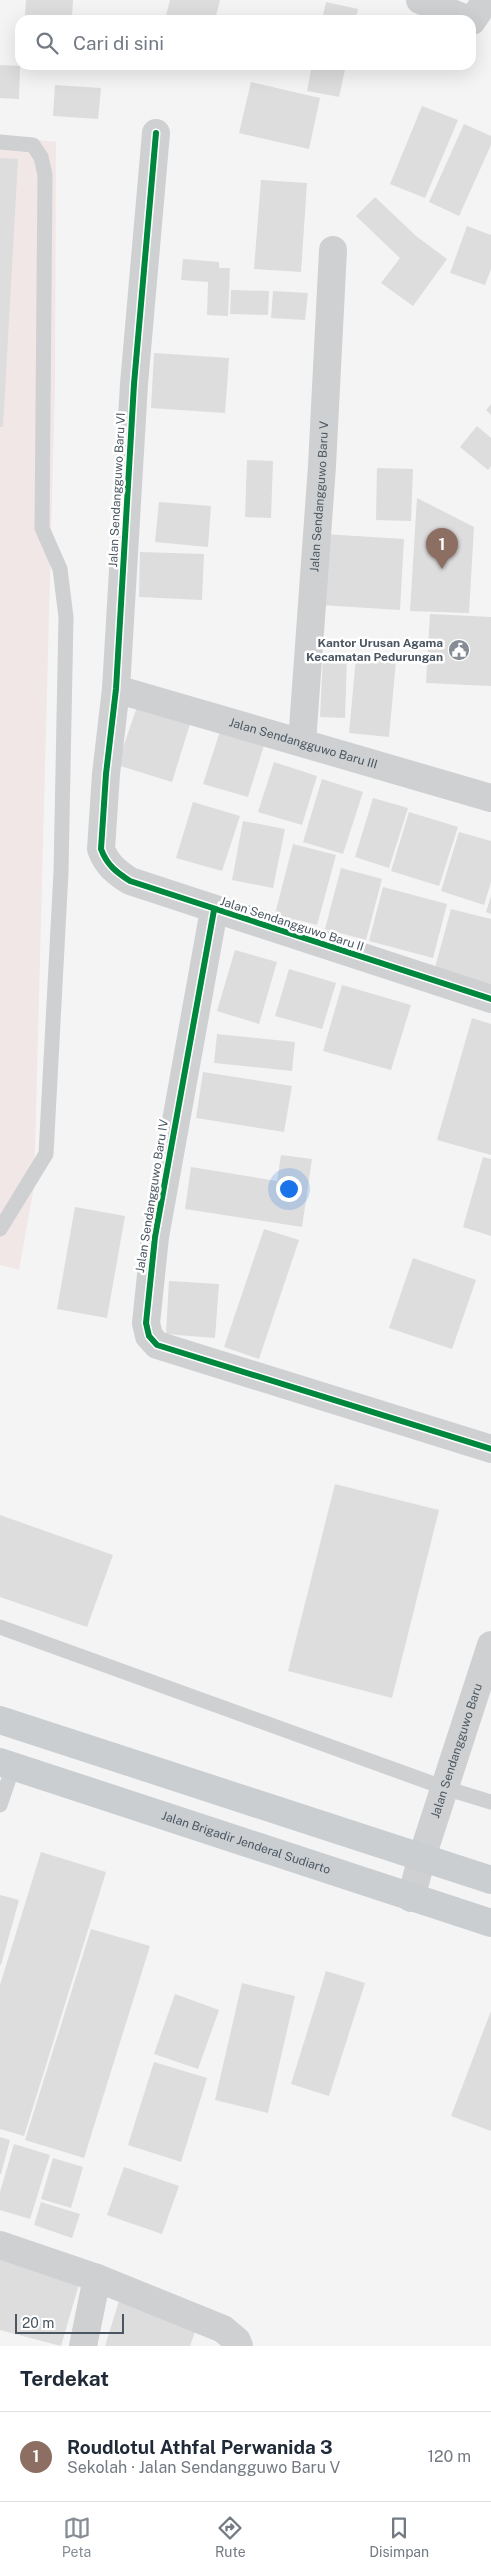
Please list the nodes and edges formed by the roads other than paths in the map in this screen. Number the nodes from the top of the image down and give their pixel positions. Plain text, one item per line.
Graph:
1 (420, 0) edge
2 (468, 15) edge
3 (156, 133) dead end
4 (0, 142) edge
5 (333, 250) dead end
6 (116, 689) junction
7 (302, 742) junction
8 (491, 798) edge
9 (101, 849) joint
10 (214, 910) junction
11 (491, 999) edge
12 (0, 1229) edge
13 (491, 1449) edge
14 (0, 1627) edge
15 (491, 1645) edge
16 (0, 1720) edge
17 (6, 1764) edge
18 (445, 1788) junction
19 (491, 1802) edge
20 (0, 1805) edge
21 (422, 1858) junction
22 (491, 1880) edge
23 (411, 1898) junction
24 (491, 1923) edge
25 (0, 2245) edge
26 (97, 2278) junction
27 (83, 2346) edge
28 (239, 2346) edge

1 - 2 street
3 - 6 street, Jalan Sendangguwo Baru VI
4 - 12 lane
5 - 7 street, Jalan Sendangguwo Baru V
6 - 7 street, Jalan Sendangguwo Baru III
6 - 9 street, Jalan Sendangguwo Baru VI
7 - 8 street, Jalan Sendangguwo Baru III
9 - 10 street, Jalan Sendangguwo Baru II
10 - 11 street, Jalan Sendangguwo Baru II
10 - 13 street, Jalan Sendangguwo Baru IV
14 - 18 lane
15 - 18 street, Jalan Sendangguwo Baru
16 - 21 main road
17 - 20 lane
17 - 23 main road, Jalan Brigadir Jenderal Sudiarto
18 - 19 lane
18 - 21 street, Jalan Sendangguwo Baru
21 - 22 main road
21 - 23 street, Jalan Sendangguwo Baru
23 - 24 main road, Jalan Brigadir Jenderal Sudiarto
25 - 26 street
26 - 27 street
26 - 28 street

